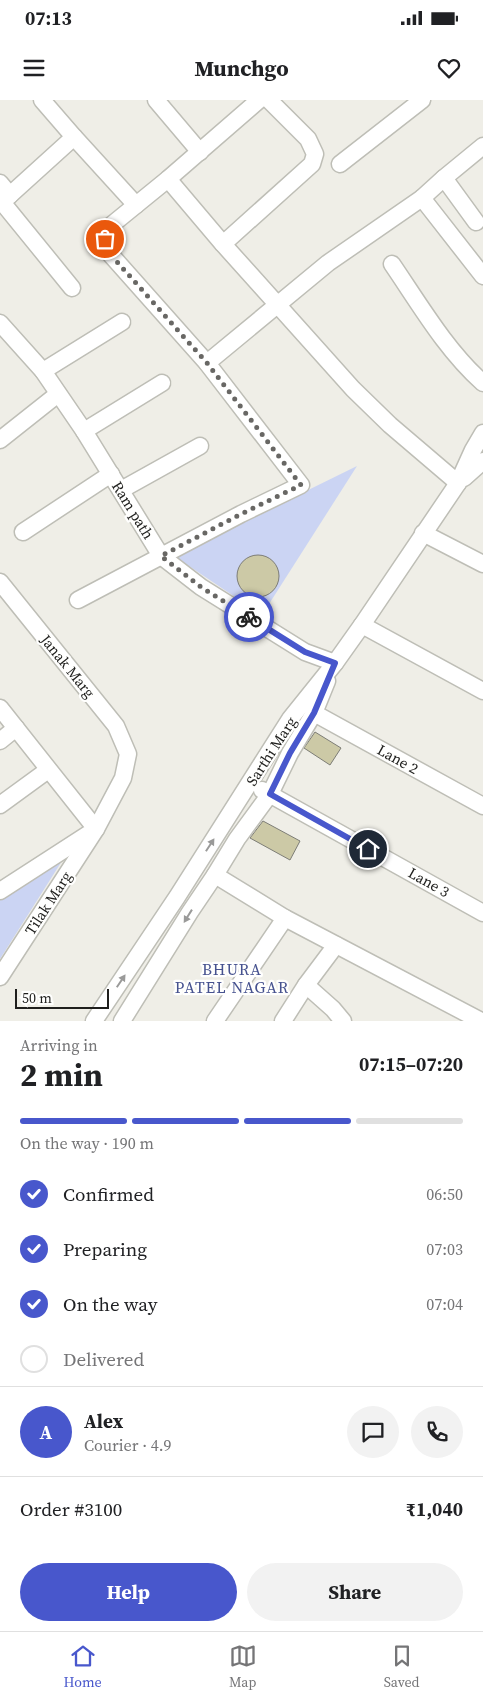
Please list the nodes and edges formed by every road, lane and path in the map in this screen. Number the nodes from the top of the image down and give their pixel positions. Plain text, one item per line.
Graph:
1 (42, 100) edge
2 (156, 100) edge
3 (259, 100) edge
4 (268, 100) edge
5 (422, 100) edge
6 (74, 137) junction
7 (483, 146) edge
8 (200, 152) junction
9 (340, 164) dead end
10 (444, 178) junction
11 (168, 179) junction
12 (3, 196) edge
13 (422, 198) junction
14 (136, 204) junction
15 (476, 222) dead end
16 (223, 244) junction
17 (392, 264) dead end
18 (483, 276) edge
19 (72, 288) dead end
20 (277, 305) junction
21 (122, 322) dead end
22 (1, 327) edge
23 (207, 363) junction
24 (43, 371) junction
25 (162, 383) dead end
26 (483, 383) edge
27 (58, 394) junction
28 (84, 431) junction
29 (483, 433) edge
30 (0, 440) edge
31 (200, 446) dead end
32 (483, 461) edge
33 (111, 474) junction
34 (458, 483) junction
35 (121, 490) junction
36 (23, 532) dead end
37 (423, 533) junction
38 (161, 556) junction
39 (483, 564) edge
40 (0, 582) edge
41 (78, 600) dead end
42 (362, 625) junction
43 (335, 663) junction
44 (483, 691) edge
45 (0, 708) edge
46 (314, 713) junction
47 (16, 728) junction
48 (0, 741) edge
49 (128, 754) joint
50 (48, 770) junction
51 (250, 783) junction
52 (270, 794) junction
53 (0, 806) edge
54 (483, 806) edge
55 (96, 828) junction
56 (216, 876) junction
57 (0, 891) edge
58 (483, 913) edge
59 (285, 918) junction
60 (336, 945) junction
61 (0, 977) edge
62 (306, 986) junction
63 (94, 1021) edge
64 (122, 1021) edge
65 (215, 1021) edge
66 (283, 1021) edge
67 (343, 1021) edge
68 (481, 1021) edge

1 - 6 street
2 - 8 street
3 - 8 street
4 - 16 street
5 - 9 street
6 - 12 street
6 - 14 street
7 - 10 street
8 - 11 street
10 - 13 street
10 - 15 street
11 - 14 street
11 - 16 street
12 - 19 street
13 - 18 street
13 - 20 street
14 - 23 street
16 - 20 street
17 - 26 street
20 - 23 street
20 - 34 street
21 - 24 street
22 - 24 street, Ram path
23 - 38 street
24 - 27 street, Ram path
25 - 28 street
27 - 28 street, Ram path
27 - 30 street
28 - 33 street, Ram path
29 - 34 street, Sarthi Marg
31 - 35 street
32 - 34 street
33 - 35 street, Ram path
33 - 36 street
34 - 37 street, Sarthi Marg
35 - 38 street, Ram path
37 - 39 street
37 - 42 street, Sarthi Marg
38 - 41 street
38 - 43 street, Ram path
40 - 49 street, Janak Marg
42 - 43 street, Sarthi Marg
42 - 44 street
43 - 46 street
43 - 51 street, Sarthi Marg
45 - 47 street
46 - 52 street
46 - 54 street, Lane 2
47 - 48 street
47 - 50 street
49 - 55 street, Tilak Marg
50 - 53 street
50 - 55 street
51 - 52 street, Lane 3
63 -> 51 street, Sarthi Marg
52 - 56 street
52 - 58 street, Lane 3
55 - 57 street
55 - 61 street, Tilak Marg
56 - 59 street
56 -> 64 street
59 - 60 street
59 - 65 street
60 - 62 street
60 - 68 street
62 - 66 street
62 - 67 street

